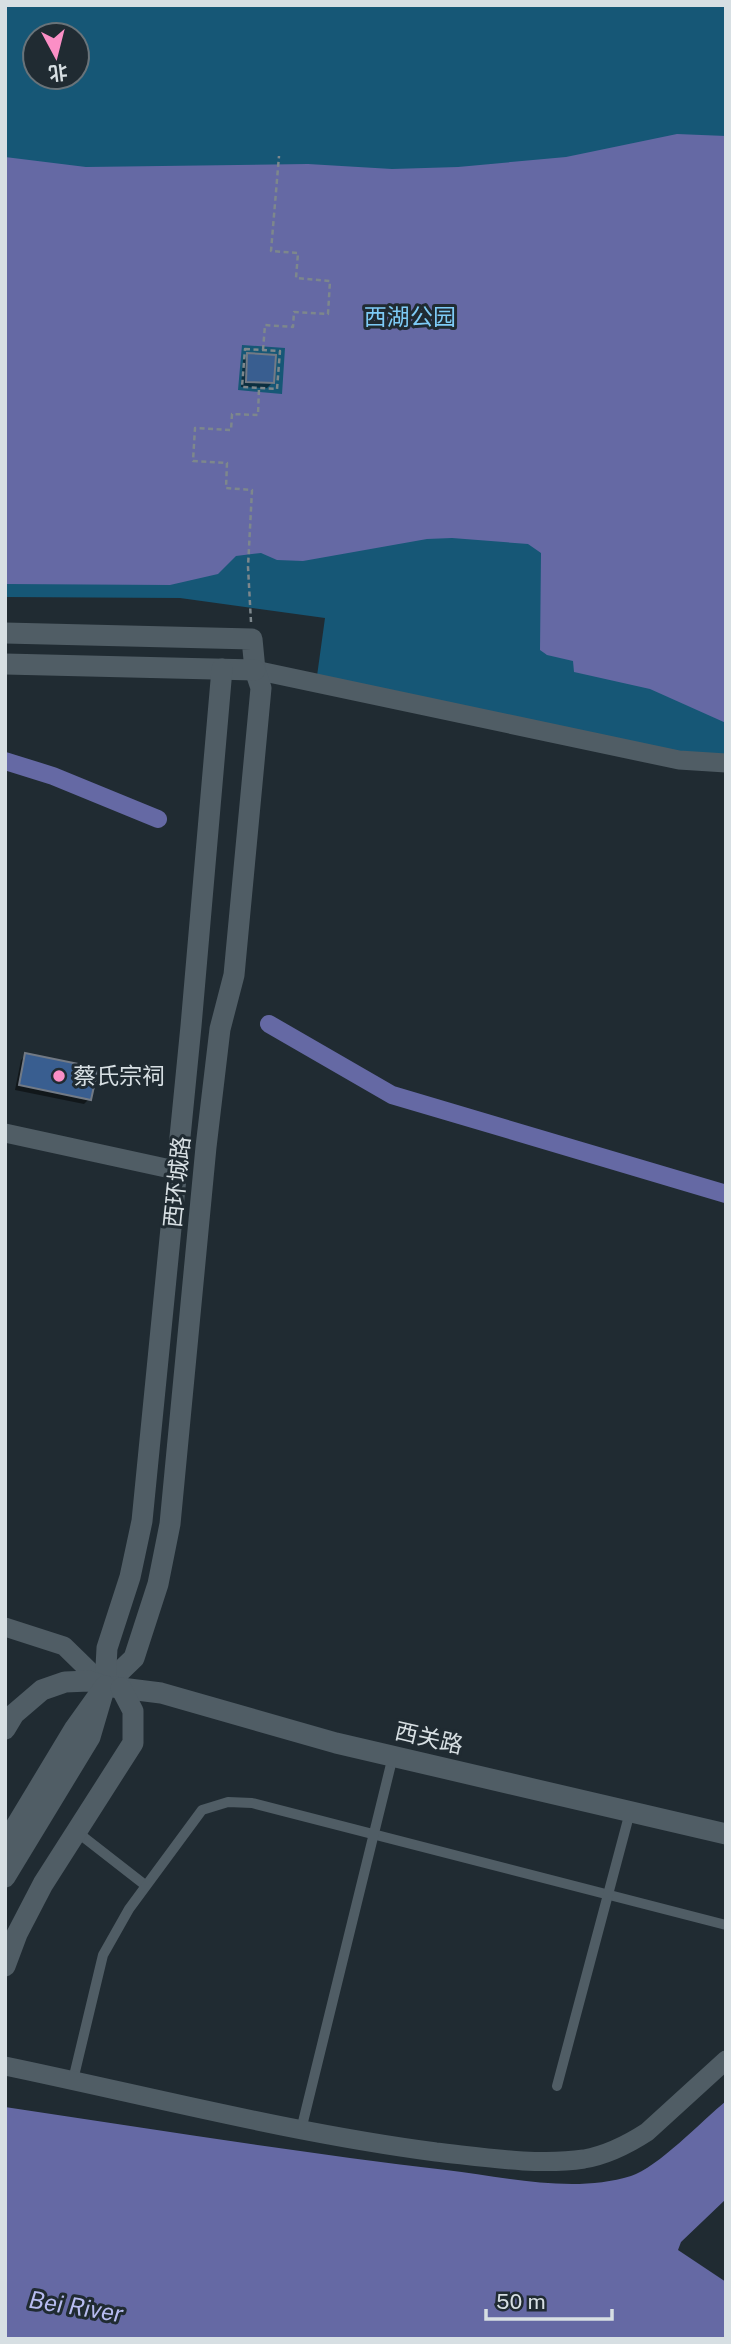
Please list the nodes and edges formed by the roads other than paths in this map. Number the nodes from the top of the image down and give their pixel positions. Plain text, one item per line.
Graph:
1 (5, 633) edge
2 (5, 664) edge
3 (222, 669) junction
4 (255, 670) junction
5 (726, 763) edge
6 (5, 1133) edge
7 (175, 1170) junction
8 (5, 1627) edge
9 (113, 1687) junction
10 (5, 1729) edge
11 (393, 1756) junction
12 (630, 1812) junction
13 (77, 1832) junction
14 (726, 1834) edge
15 (373, 1835) junction
16 (5, 1844) edge
17 (5, 1877) edge
18 (145, 1885) junction
19 (608, 1895) junction
20 (726, 1925) edge
21 (5, 1966) edge
22 (726, 2060) edge
23 (5, 2066) edge
24 (74, 2080) junction
25 (557, 2086) dead end
26 (301, 2130) junction

1 - 4 main road, 西环城路
2 - 3 main road
3 - 4 main road
3 - 7 main road, 西环城路
4 - 5 street
4 - 9 main road, 西环城路
6 - 7 street
7 - 9 main road, 西环城路
8 - 9 street
9 - 10 main road, 西关路
9 - 11 main road, 西关路
9 - 13 main road
9 - 16 main road, 西环城路
9 - 17 main road, 西环城路
11 - 12 main road, 西关路
11 - 15 lane
12 - 14 main road, 西关路
12 - 19 lane
13 - 18 lane
13 - 21 main road
15 - 18 lane
15 - 19 lane
15 - 26 lane
18 - 24 lane
19 - 20 lane
19 - 25 lane
22 - 26 street
23 - 24 street
24 - 26 street

